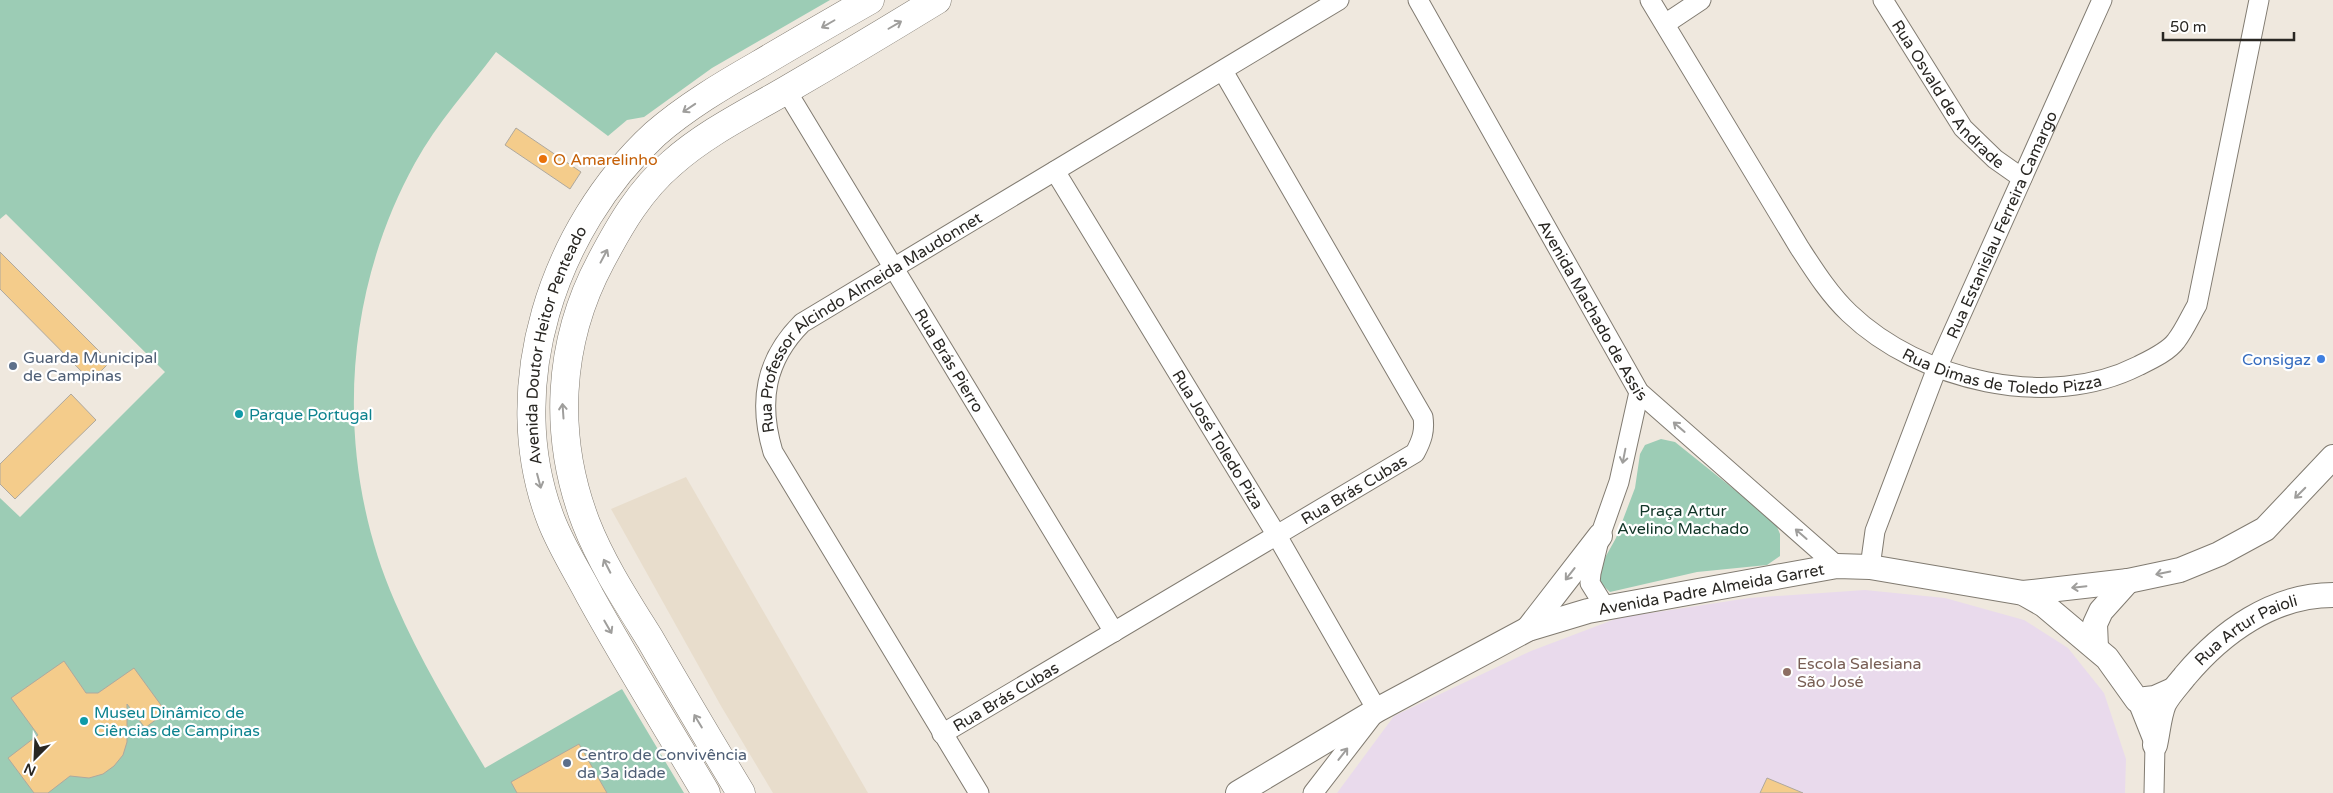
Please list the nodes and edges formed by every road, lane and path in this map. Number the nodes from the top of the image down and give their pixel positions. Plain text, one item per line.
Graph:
1 (870, 0) edge
2 (938, 0) edge
3 (1339, 0) edge
4 (1418, 0) edge
5 (1650, 0) edge
6 (1701, 0) edge
7 (1884, 0) edge
8 (2102, 0) edge
9 (2259, 0) edge
10 (1665, 24) junction
11 (1223, 71) junction
12 (797, 84) junction
13 (1055, 171) junction
14 (2022, 178) junction
15 (893, 267) junction
16 (1937, 368) junction
17 (1639, 392) junction
18 (2333, 457) edge
19 (1276, 534) junction
20 (1600, 536) junction
21 (1838, 566) junction
22 (1870, 567) junction
23 (2128, 581) junction
24 (2023, 593) junction
25 (2333, 594) edge
26 (1605, 607) junction
27 (1528, 629) junction
28 (1114, 632) junction
29 (2096, 648) junction
30 (2173, 690) junction
31 (2138, 700) junction
32 (1377, 710) junction
33 (942, 734) junction
34 (2155, 745) junction
35 (706, 793) edge
36 (741, 793) edge
37 (979, 793) edge
38 (1238, 793) edge
39 (1313, 793) edge
40 (2154, 793) edge

1 -> 35 main road, Avenida Doutor Heitor Penteado
12 -> 2 main road, Avenida Doutor Heitor Penteado
3 - 11 street, Rua Professor Alcindo Almeida Maudonnet
4 - 17 street, Avenida Machado de Assis
5 - 10 street, Rua Dimas de Toledo Pizza
6 - 10 street
7 - 14 street, Rua Osvald de Andrade
8 - 14 street, Rua Estanislau Ferreira Camargo
9 - 16 street, Rua Dimas de Toledo Pizza
10 - 16 street, Rua Dimas de Toledo Pizza
11 - 13 street, Rua Professor Alcindo Almeida Maudonnet
11 - 19 street, Rua Brás Cubas
12 - 15 street, Rua Brás Pierro
36 -> 12 main road, Avenida Doutor Heitor Penteado
13 - 15 street, Rua Professor Alcindo Almeida Maudonnet
13 - 19 street, Rua José Toledo Piza
14 - 16 street, Rua Estanislau Ferreira Camargo
15 - 28 street, Rua Brás Pierro
15 - 33 street, Rua Professor Alcindo Almeida Maudonnet
16 - 22 street, Rua Estanislau Ferreira Camargo
17 -> 20 street
21 -> 17 street, Avenida Machado de Assis
18 -> 23 street
19 - 28 street, Rua Brás Cubas
19 - 32 street, Rua José Toledo Piza
20 - 26 street
20 -> 27 street
21 - 22 street, Avenida Padre Almeida Garret
21 - 26 street, Avenida Padre Almeida Garret
22 - 24 street, Avenida Padre Almeida Garret
23 -> 24 street
23 - 29 street
24 - 29 street, Avenida Padre Almeida Garret
25 - 30 street, Rua Artur Paioli
26 - 27 street, Avenida Padre Almeida Garret
27 - 32 street, Avenida Padre Almeida Garret
28 - 33 street, Rua Brás Cubas
29 - 31 street, Avenida Padre Almeida Garret
30 - 31 street
30 - 34 street, Rua Artur Paioli
31 - 34 street, Avenida Padre Almeida Garret
32 - 38 street, Avenida Padre Almeida Garret
39 -> 32 street
33 - 37 street, Rua Professor Alcindo Almeida Maudonnet
34 - 40 street

